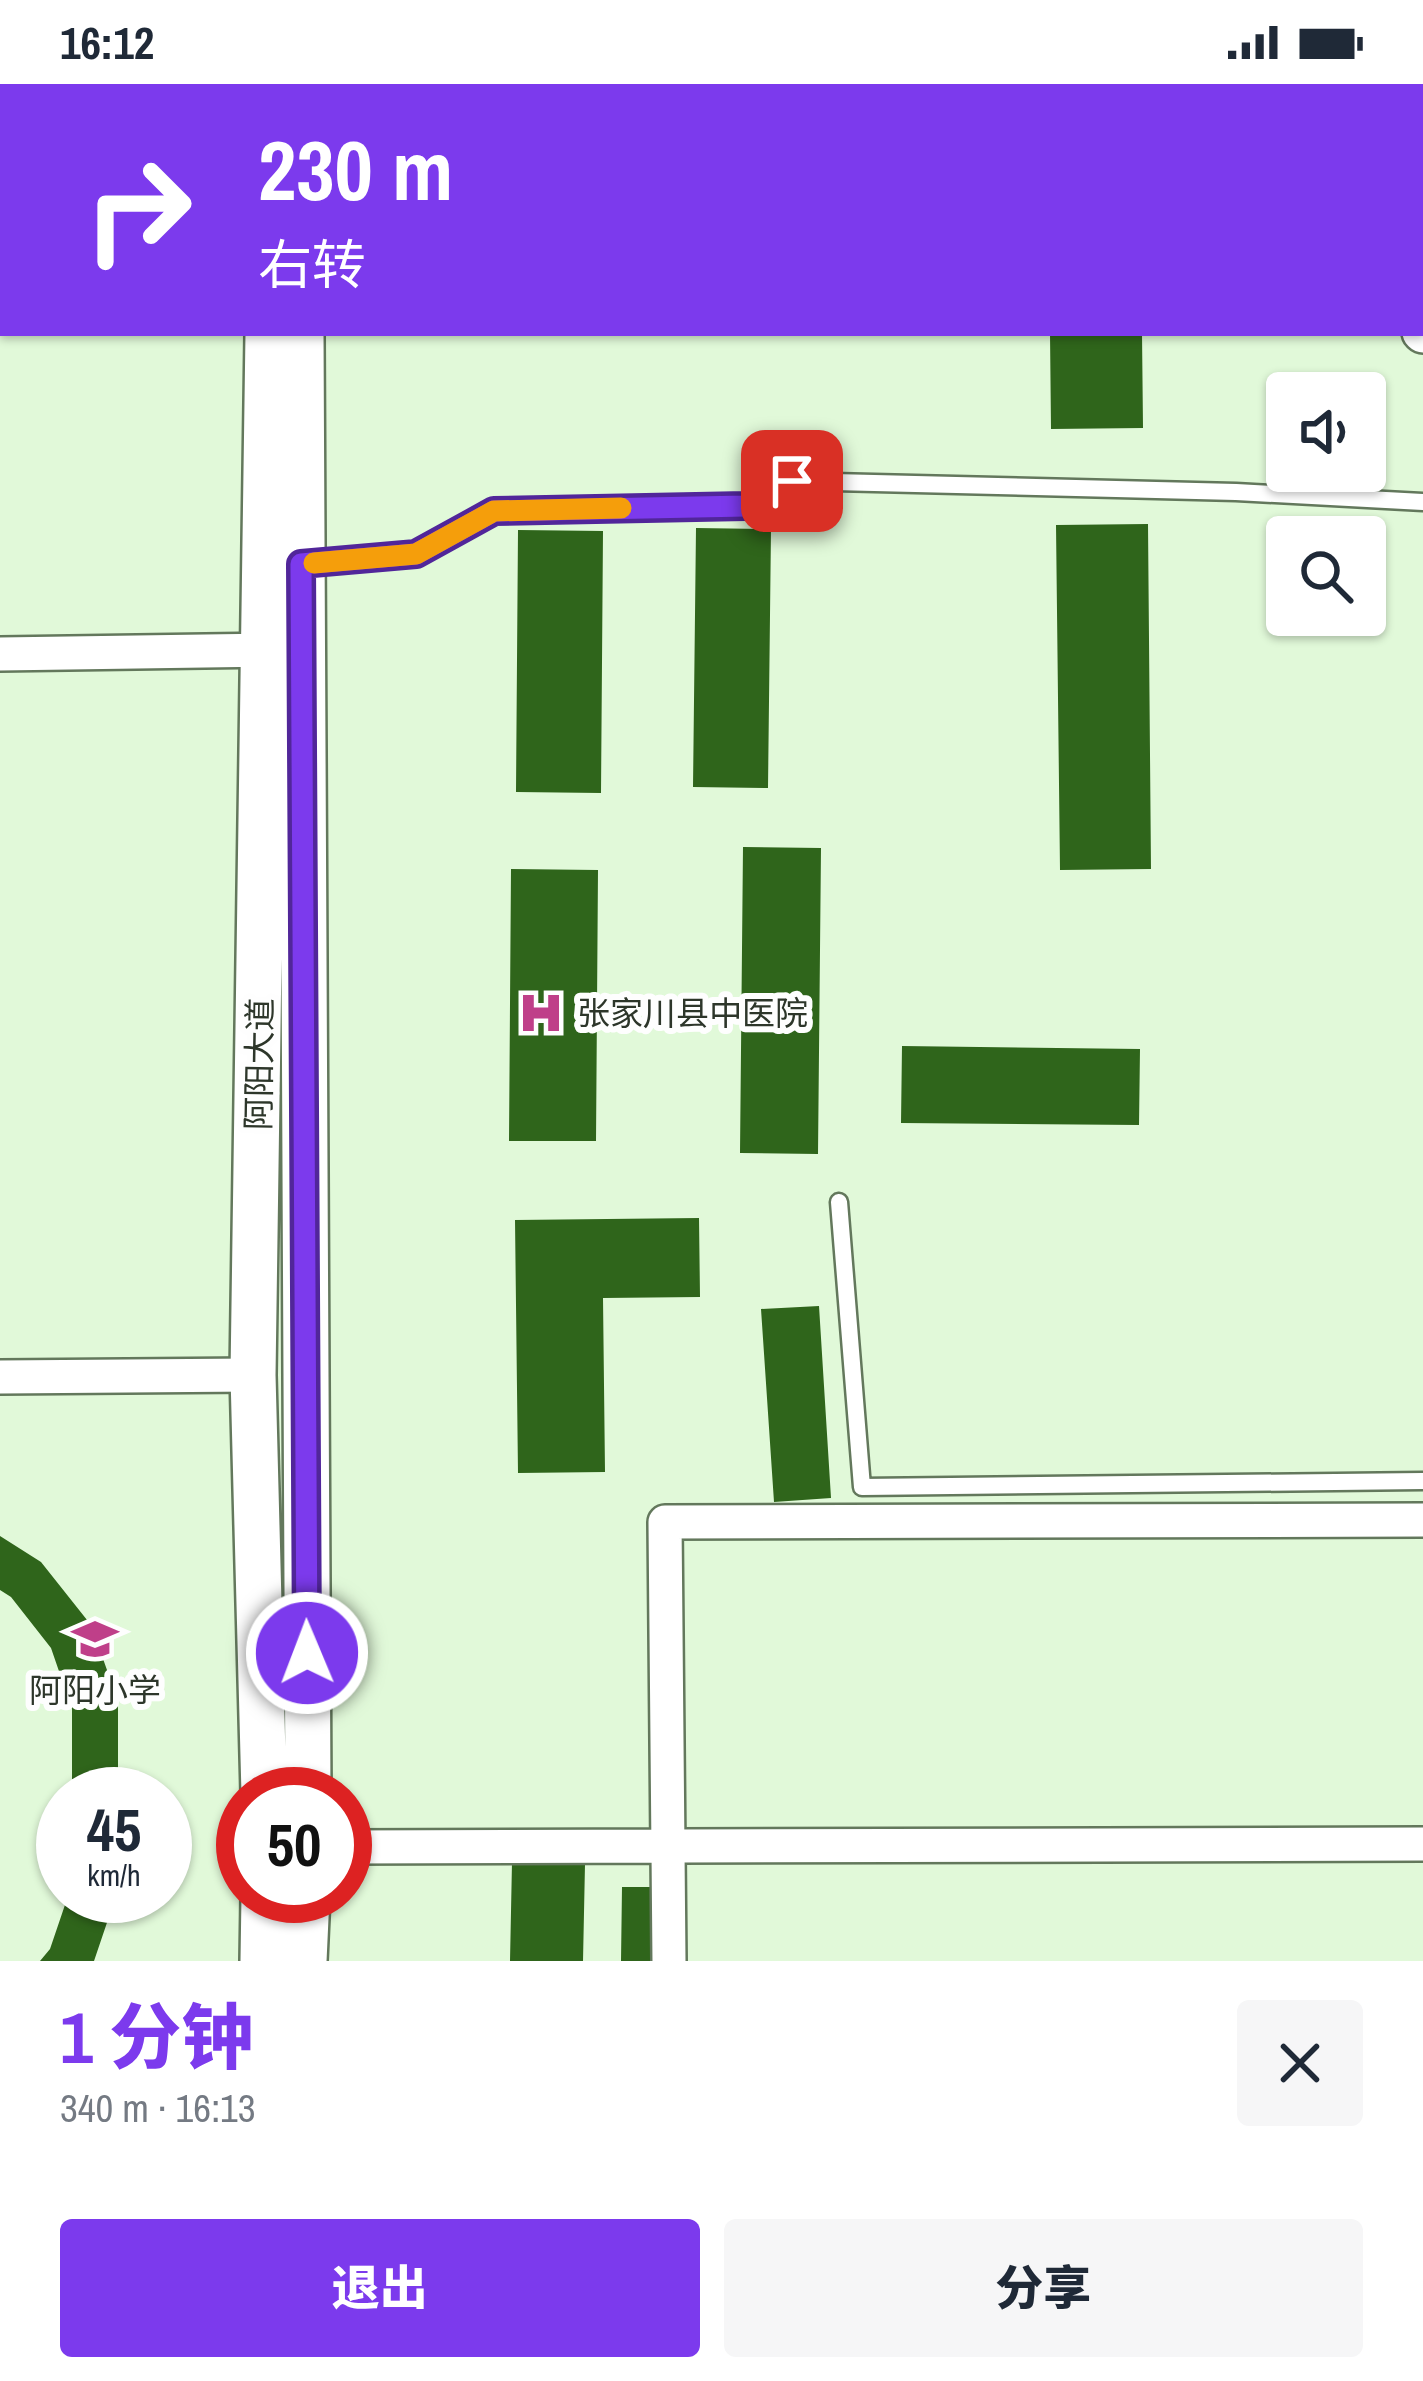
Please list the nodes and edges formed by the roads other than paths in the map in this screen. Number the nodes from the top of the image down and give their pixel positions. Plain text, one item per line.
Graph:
1 (268, 336) edge
2 (301, 336) edge
3 (1423, 502) edge
4 (301, 564) junction
5 (266, 650) junction
6 (0, 654) edge
7 (839, 1202) dead end
8 (253, 1375) junction
9 (0, 1377) edge
10 (1423, 1481) edge
11 (1423, 1520) edge
12 (262, 1767) edge
13 (308, 1767) edge
14 (1423, 1844) edge
15 (372, 1846) edge
16 (670, 1847) junction
17 (264, 1923) edge
18 (306, 1923) edge
19 (263, 1961) edge
20 (304, 1961) edge
21 (669, 1961) edge

1 - 5 main road, 阿阳大道
2 - 4 main road
3 - 4 lane
4 - 13 main road
5 - 6 street
5 - 8 main road, 阿阳大道
7 - 10 lane
8 - 9 street
8 - 12 main road, 阿阳大道
11 - 16 street
14 - 16 street
15 - 16 street
16 - 21 street
17 - 19 main road
18 - 20 main road

